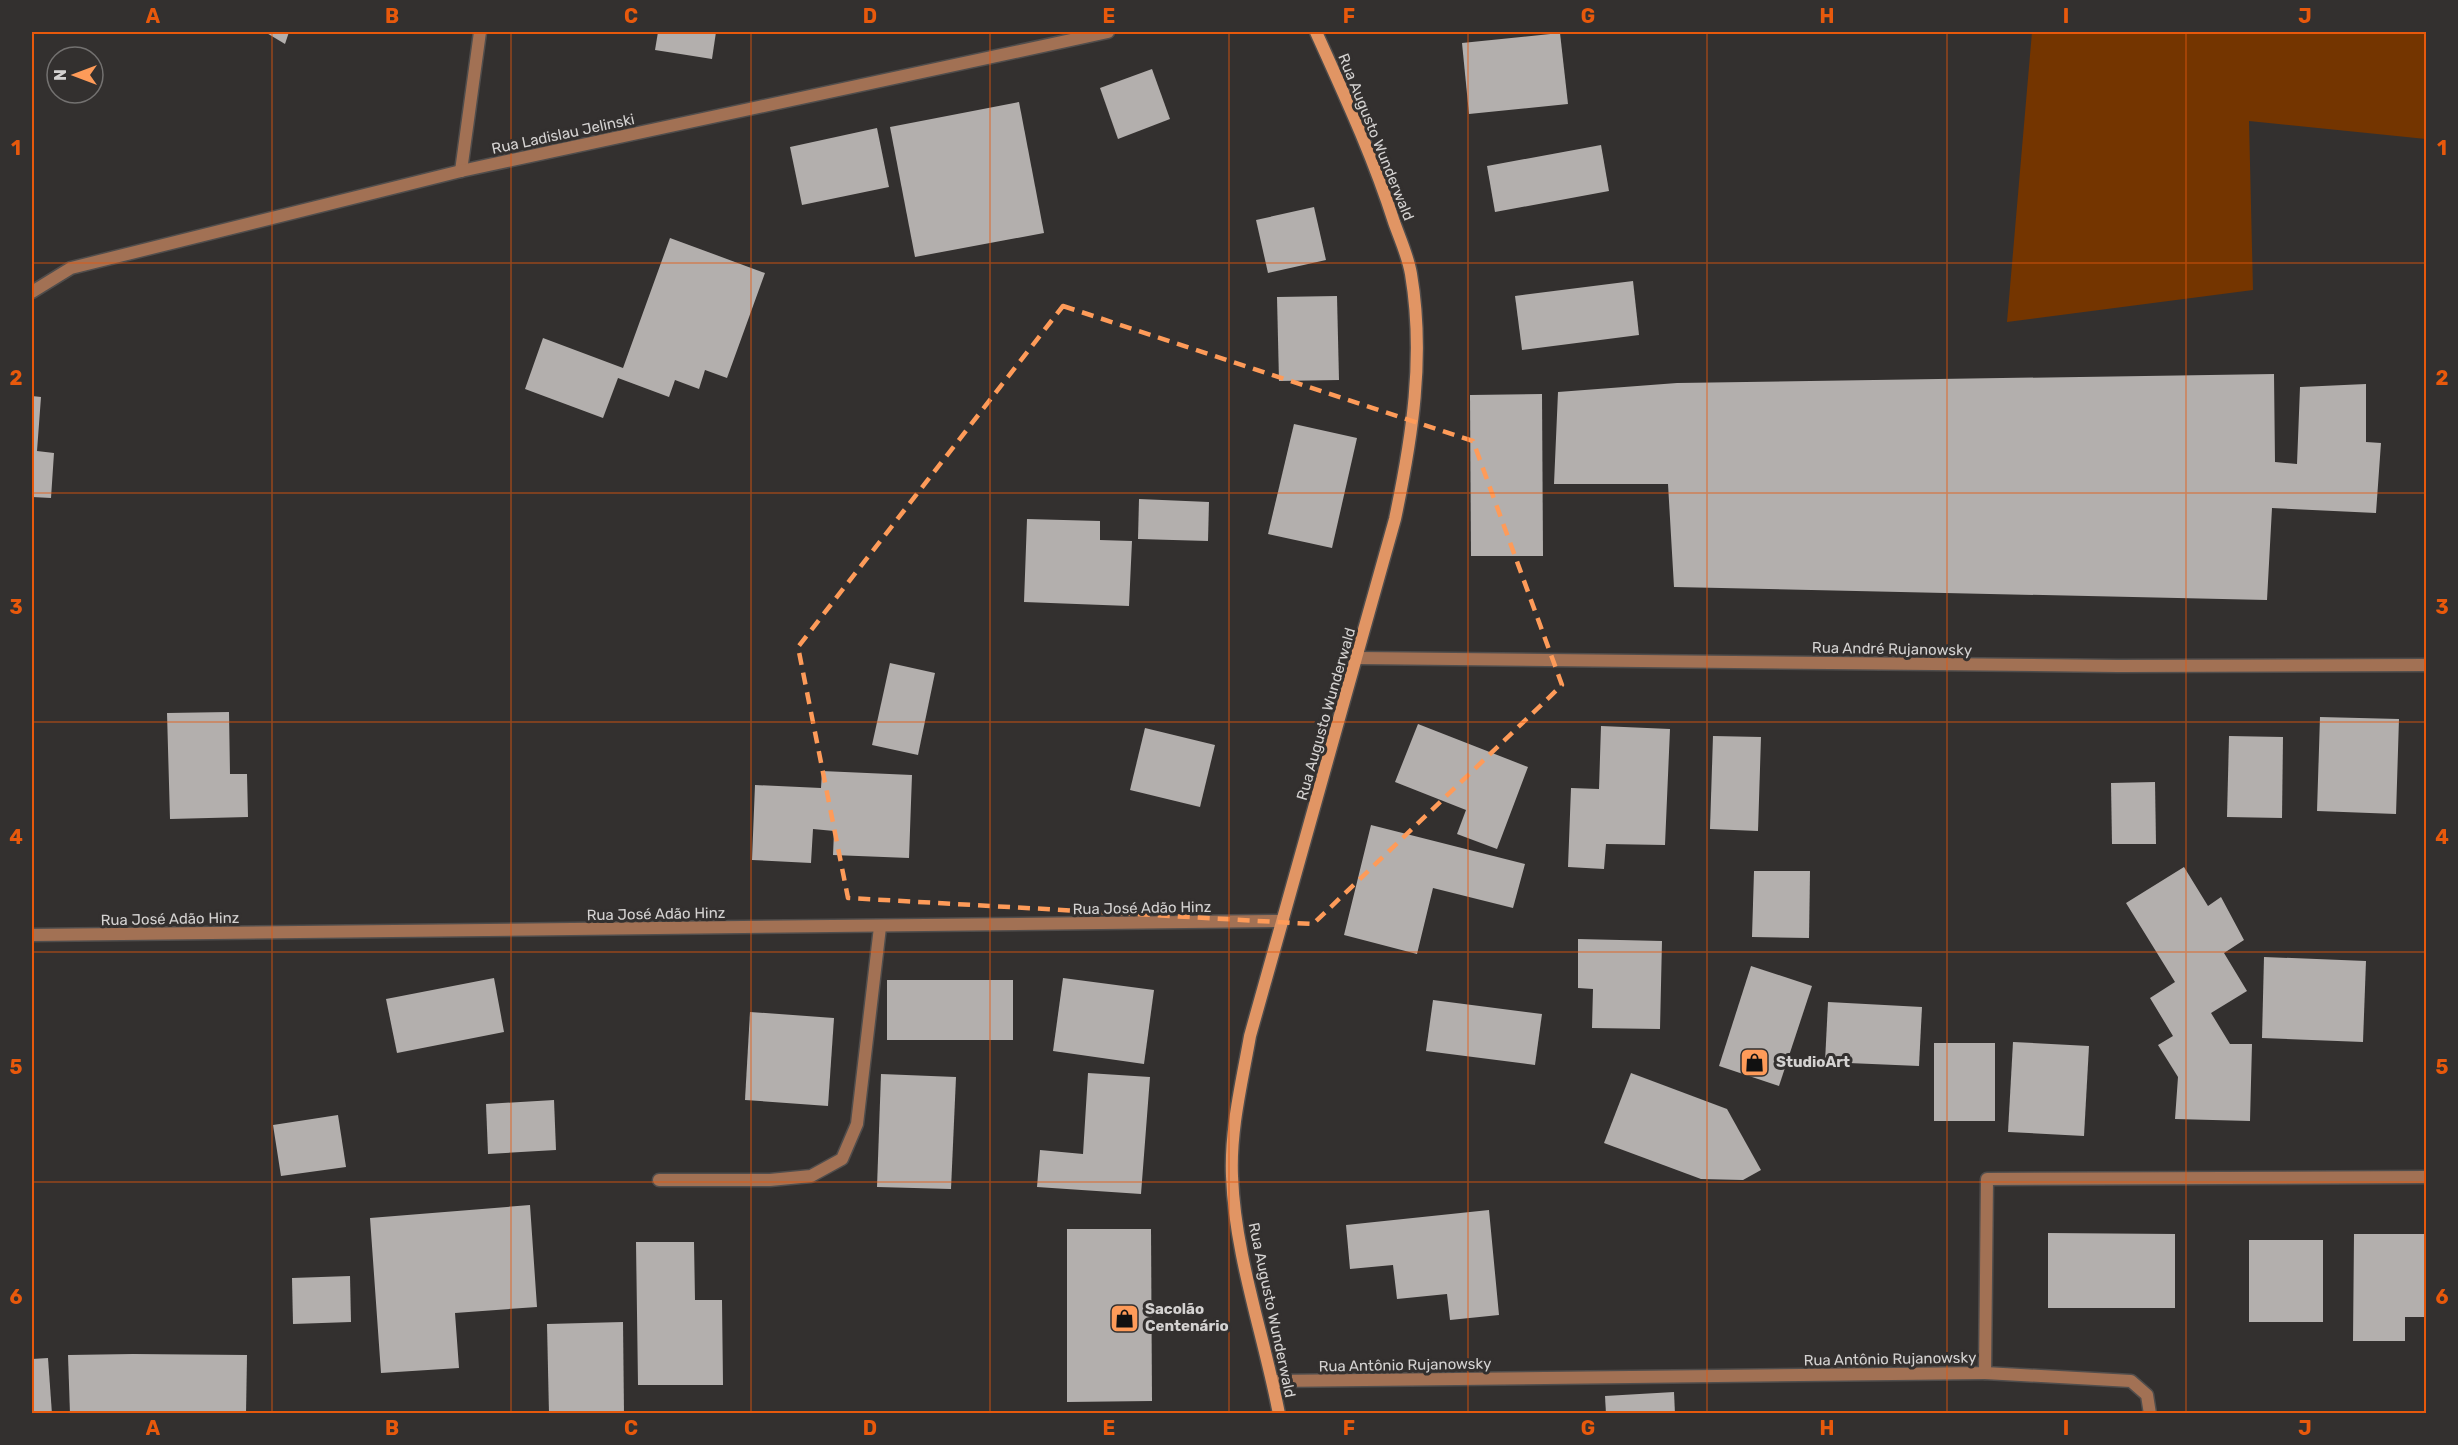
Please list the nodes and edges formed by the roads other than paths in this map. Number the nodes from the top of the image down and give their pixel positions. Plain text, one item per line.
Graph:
1 (480, 32) edge
2 (1108, 32) edge
3 (1316, 32) edge
4 (461, 171) junction
5 (32, 291) edge
6 (1358, 658) junction
7 (2427, 665) edge
8 (1281, 921) junction
9 (880, 927) junction
10 (32, 936) edge
11 (2427, 1178) edge
12 (659, 1180) dead end
13 (1985, 1373) junction
14 (1273, 1381) junction
15 (1279, 1413) edge
16 (2150, 1413) edge

1 - 4 street
2 - 4 street, Rua Ladislau Jelinski
3 - 6 main road, Rua Augusto Wunderwald
4 - 5 street, Rua Ladislau Jelinski
6 - 7 street, Rua André Rujanowsky
6 - 8 main road, Rua Augusto Wunderwald
8 - 9 street, Rua José Adão Hinz
8 - 14 main road, Rua Augusto Wunderwald
9 - 10 street, Rua José Adão Hinz
9 - 12 street
11 - 13 street, Rua Antônio Rujanowsky
13 - 14 street, Rua Antônio Rujanowsky
13 - 16 street
14 - 15 main road, Rua Augusto Wunderwald

